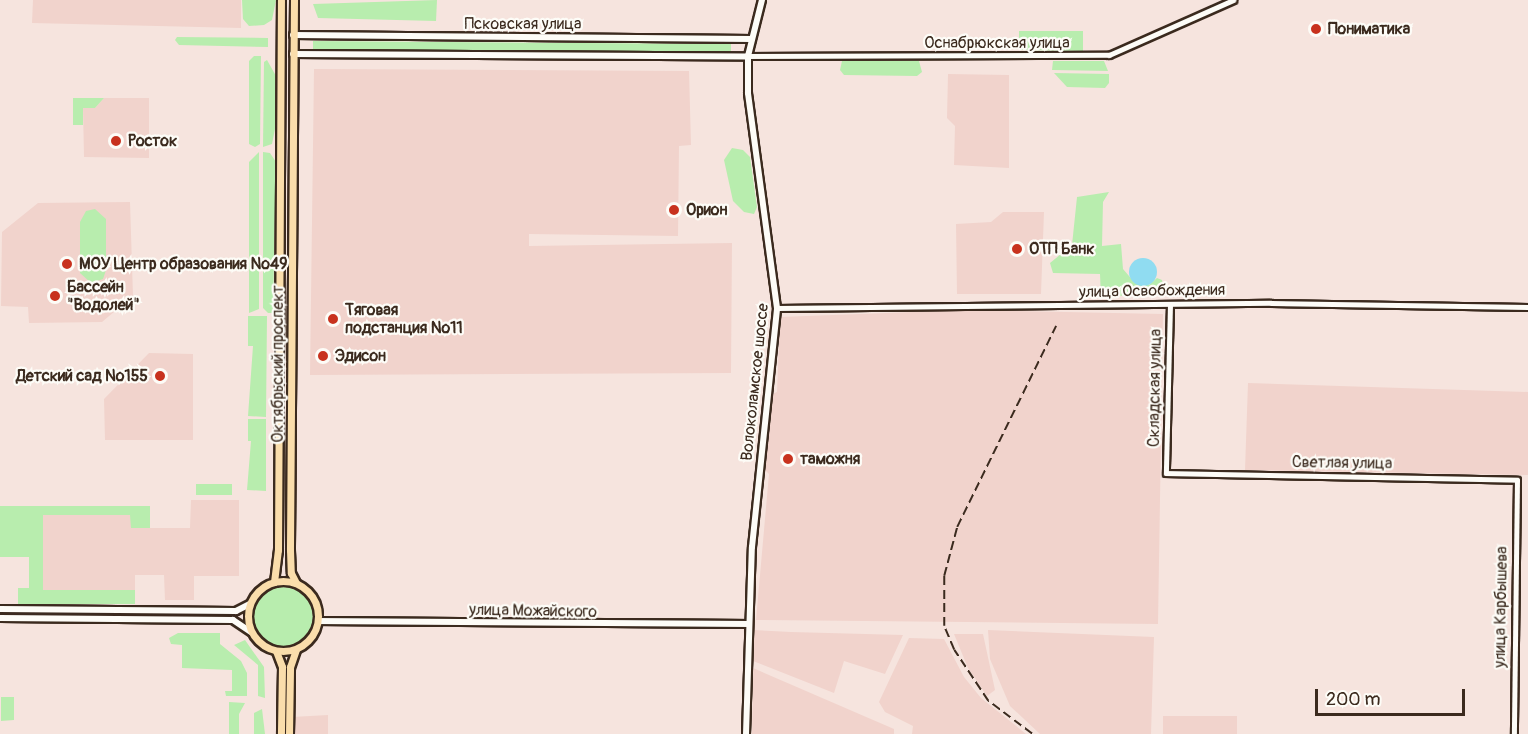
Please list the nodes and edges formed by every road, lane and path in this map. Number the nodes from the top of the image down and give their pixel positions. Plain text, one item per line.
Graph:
1 (281, 0) edge
2 (294, 0) edge
3 (762, 0) edge
4 (1233, 0) edge
5 (293, 35) junction
6 (752, 39) junction
7 (293, 54) junction
8 (748, 56) junction
9 (1170, 304) junction
10 (1528, 307) edge
11 (777, 308) junction
12 (1166, 472) joint
13 (1517, 480) joint
14 (274, 582) junction
15 (296, 583) junction
16 (250, 604) junction
17 (0, 609) edge
18 (0, 618) edge
19 (318, 621) junction
20 (747, 624) junction
21 (251, 632) junction
22 (296, 650) junction
23 (276, 651) junction
24 (281, 734) edge
25 (289, 734) edge
26 (746, 734) edge
27 (1514, 734) edge

1 - 14 main road, Октябрьский проспект
2 - 5 main road, Октябрьский проспект
3 - 6 main road, Волоколамское шоссе
4 - 8 street, Оснабрюкская улица
5 - 6 main road, Псковская улица
5 - 7 main road, Октябрьский проспект
6 - 8 main road, Волоколамское шоссе
7 - 8 main road, Псковская улица
7 - 15 main road, Октябрьский проспект
8 - 11 main road, Волоколамское шоссе
9 - 10 street, улица Освобождения
9 - 11 street, улица Освобождения
9 - 12 street, Складская улица
11 - 20 main road, Волоколамское шоссе
12 - 13 street, Светлая улица
13 - 27 street, улица Карбышева
14 - 15 main road
14 - 16 main road
15 - 19 main road
16 - 17 main road
16 - 21 main road
18 - 21 main road
19 - 20 main road, улица Можайского
19 - 22 main road
20 - 26 main road, Волоколамское шоссе
21 - 23 main road
22 - 23 main road
22 - 25 main road
23 - 24 main road

